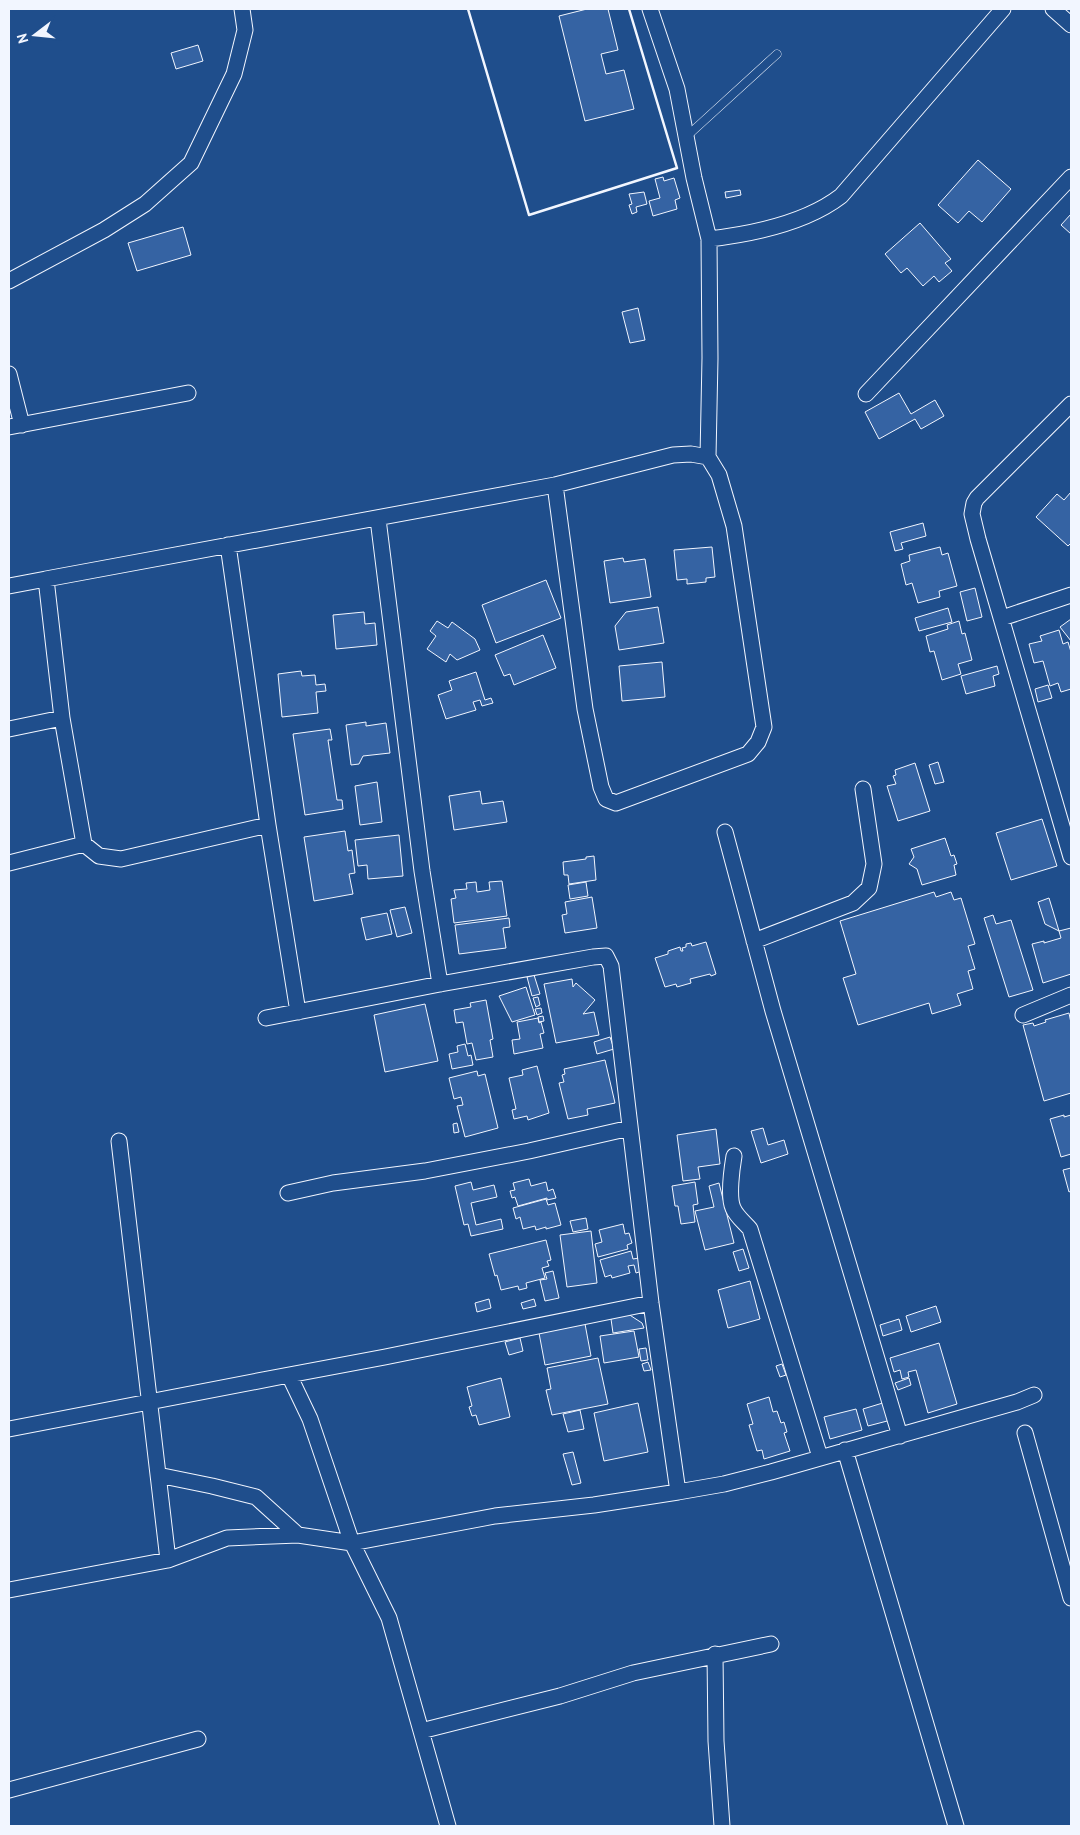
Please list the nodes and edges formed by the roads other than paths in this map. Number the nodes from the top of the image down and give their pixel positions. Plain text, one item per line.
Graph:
1 (242, 9) edge
2 (650, 9) edge
3 (1003, 9) edge
4 (1053, 9) edge
5 (1071, 25) edge
6 (777, 54) dead end
7 (686, 137) junction
8 (1071, 177) edge
9 (709, 239) junction
10 (9, 281) edge
11 (9, 374) edge
12 (188, 393) dead end
13 (866, 394) dead end
14 (1071, 404) edge
15 (15, 426) edge
16 (708, 457) junction
17 (555, 485) junction
18 (378, 519) junction
19 (228, 545) junction
20 (46, 579) junction
21 (9, 586) edge
22 (1071, 595) edge
23 (1002, 618) junction
24 (62, 718) junction
25 (9, 729) edge
26 (863, 789) dead end
27 (268, 825) junction
28 (725, 832) dead end
29 (84, 844) junction
30 (1071, 857) edge
31 (9, 863) edge
32 (754, 941) junction
33 (440, 984) junction
34 (1071, 995) edge
35 (298, 1012) junction
36 (1023, 1015) dead end
37 (266, 1018) dead end
38 (630, 1128) junction
39 (119, 1141) dead end
40 (734, 1156) dead end
41 (288, 1193) dead end
42 (651, 1303) junction
43 (289, 1375) junction
44 (1034, 1395) dead end
45 (150, 1402) junction
46 (9, 1428) edge
47 (1025, 1433) dead end
48 (900, 1436) junction
49 (845, 1450) junction
50 (820, 1457) junction
51 (158, 1476) junction
52 (678, 1492) junction
53 (298, 1535) junction
54 (352, 1543) junction
55 (168, 1560) junction
56 (9, 1590) edge
57 (1071, 1598) edge
58 (771, 1644) dead end
59 (715, 1654) junction
60 (421, 1731) junction
61 (198, 1739) dead end
62 (9, 1790) edge
63 (448, 1826) edge
64 (722, 1826) edge
65 (956, 1826) edge

1 - 10 street
2 - 7 street
3 - 9 street
4 - 5 street
6 - 7 lane
7 - 9 street
8 - 13 street
9 - 16 street
11 - 15 street
12 - 15 street
14 - 23 street
16 - 17 street
16 - 17 street
17 - 18 street
18 - 19 street
18 - 33 street
19 - 20 street
19 - 27 street
20 - 21 street
20 - 24 street
22 - 23 street
23 - 30 street
24 - 25 street
24 - 29 street
26 - 32 street
27 - 29 street
27 - 35 street
28 - 32 street
29 - 31 street
32 - 48 street
33 - 35 street
33 - 38 street
34 - 36 street
35 - 37 street
38 - 41 street
38 - 42 street
39 - 45 street
40 - 50 street
42 - 43 street
42 - 52 street
43 - 45 street
43 - 54 street
44 - 48 street
45 - 46 street
45 - 51 street
47 - 57 street
48 - 49 street
49 - 50 street
49 - 65 street
50 - 52 street
51 - 53 street
51 - 55 street
52 - 54 street
53 - 54 street
53 - 55 street
54 - 60 street
55 - 56 street
58 - 59 street
59 - 60 street
59 - 64 street
60 - 63 street
61 - 62 street

